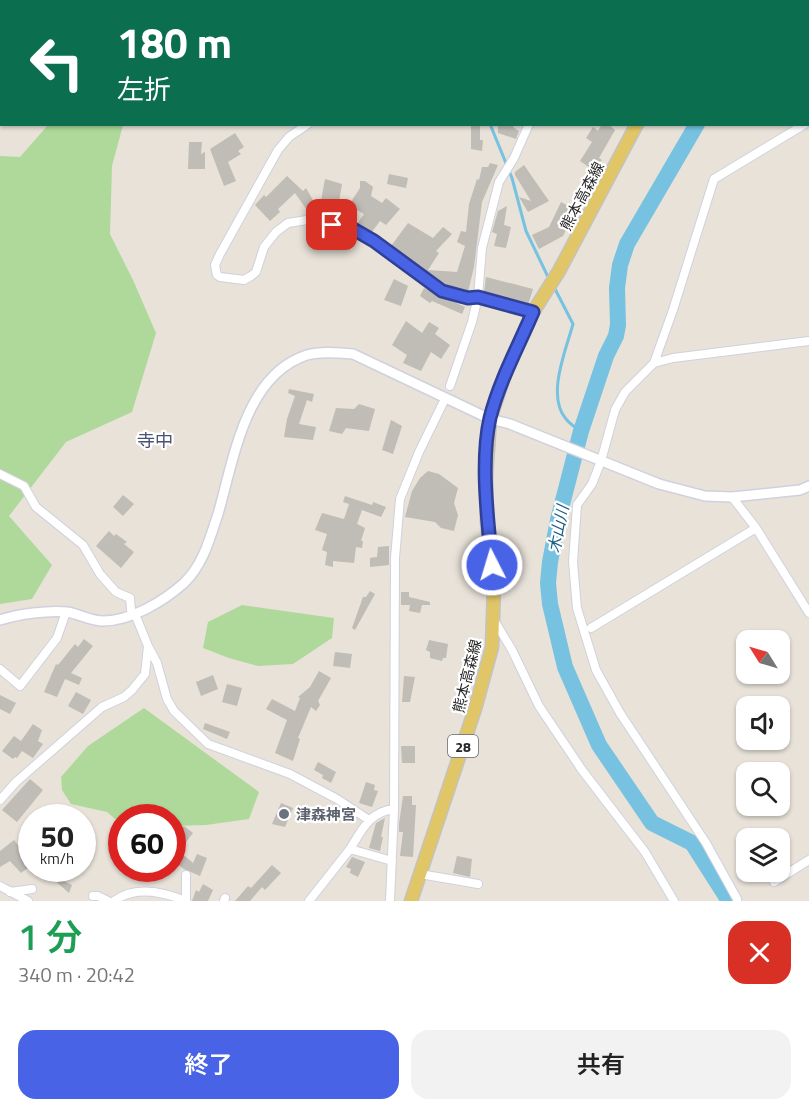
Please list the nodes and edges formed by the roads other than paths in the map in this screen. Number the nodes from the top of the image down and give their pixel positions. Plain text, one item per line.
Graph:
1 (305, 126) edge
2 (529, 126) edge
3 (636, 126) edge
4 (803, 126) edge
5 (478, 297) junction
6 (533, 312) junction
7 (809, 341) edge
8 (654, 363) junction
9 (450, 386) dead end
10 (443, 403) dead end
11 (490, 419) junction
12 (597, 459) junction
13 (0, 474) edge
14 (809, 486) edge
15 (732, 497) junction
16 (756, 528) junction
17 (66, 612) junction
18 (809, 613) edge
19 (135, 614) junction
20 (0, 620) edge
21 (493, 620) junction
22 (591, 628) dead end
23 (148, 646) junction
24 (0, 669) edge
25 (0, 800) edge
26 (394, 808) junction
27 (369, 820) junction
28 (350, 849) junction
29 (809, 860) edge
30 (392, 861) junction
31 (790, 872) edge
32 (420, 874) junction
33 (186, 882) edge
34 (478, 884) dead end
35 (0, 886) edge
36 (32, 889) dead end
37 (10, 892) junction
38 (93, 896) dead end
39 (737, 899) dead end
40 (23, 900) edge
41 (108, 901) edge
42 (114, 901) edge
43 (186, 901) edge
44 (309, 901) edge
45 (390, 901) edge
46 (411, 901) edge
47 (674, 901) edge

1 - 5 street
2 - 5 street
3 - 6 main road, 熊本高森線 / 28
4 - 8 street
5 - 6 street
5 - 9 street
6 - 11 main road, 熊本高森線 / 28
7 - 8 street
8 - 12 street
10 - 26 street
11 - 12 street
11 - 19 street
11 - 21 main road, 熊本高森線 / 28
12 - 15 street
12 - 39 street
13 - 19 street
14 - 15 street
15 - 16 street
16 - 18 street
16 - 22 street
17 - 19 street
17 - 20 street
17 - 24 street
19 - 23 street
21 - 32 main road, 熊本高森線 / 28
21 - 47 street
23 - 25 street
23 - 27 street
26 - 27 street
26 - 30 street
27 - 28 street
28 - 30 street
28 - 44 street
29 - 31 street
30 - 45 street
32 - 34 street
32 - 46 main road, 熊本高森線 / 28
33 - 43 street
35 - 37 street
36 - 37 street
37 - 40 street
38 - 41 street
42 - 43 street

